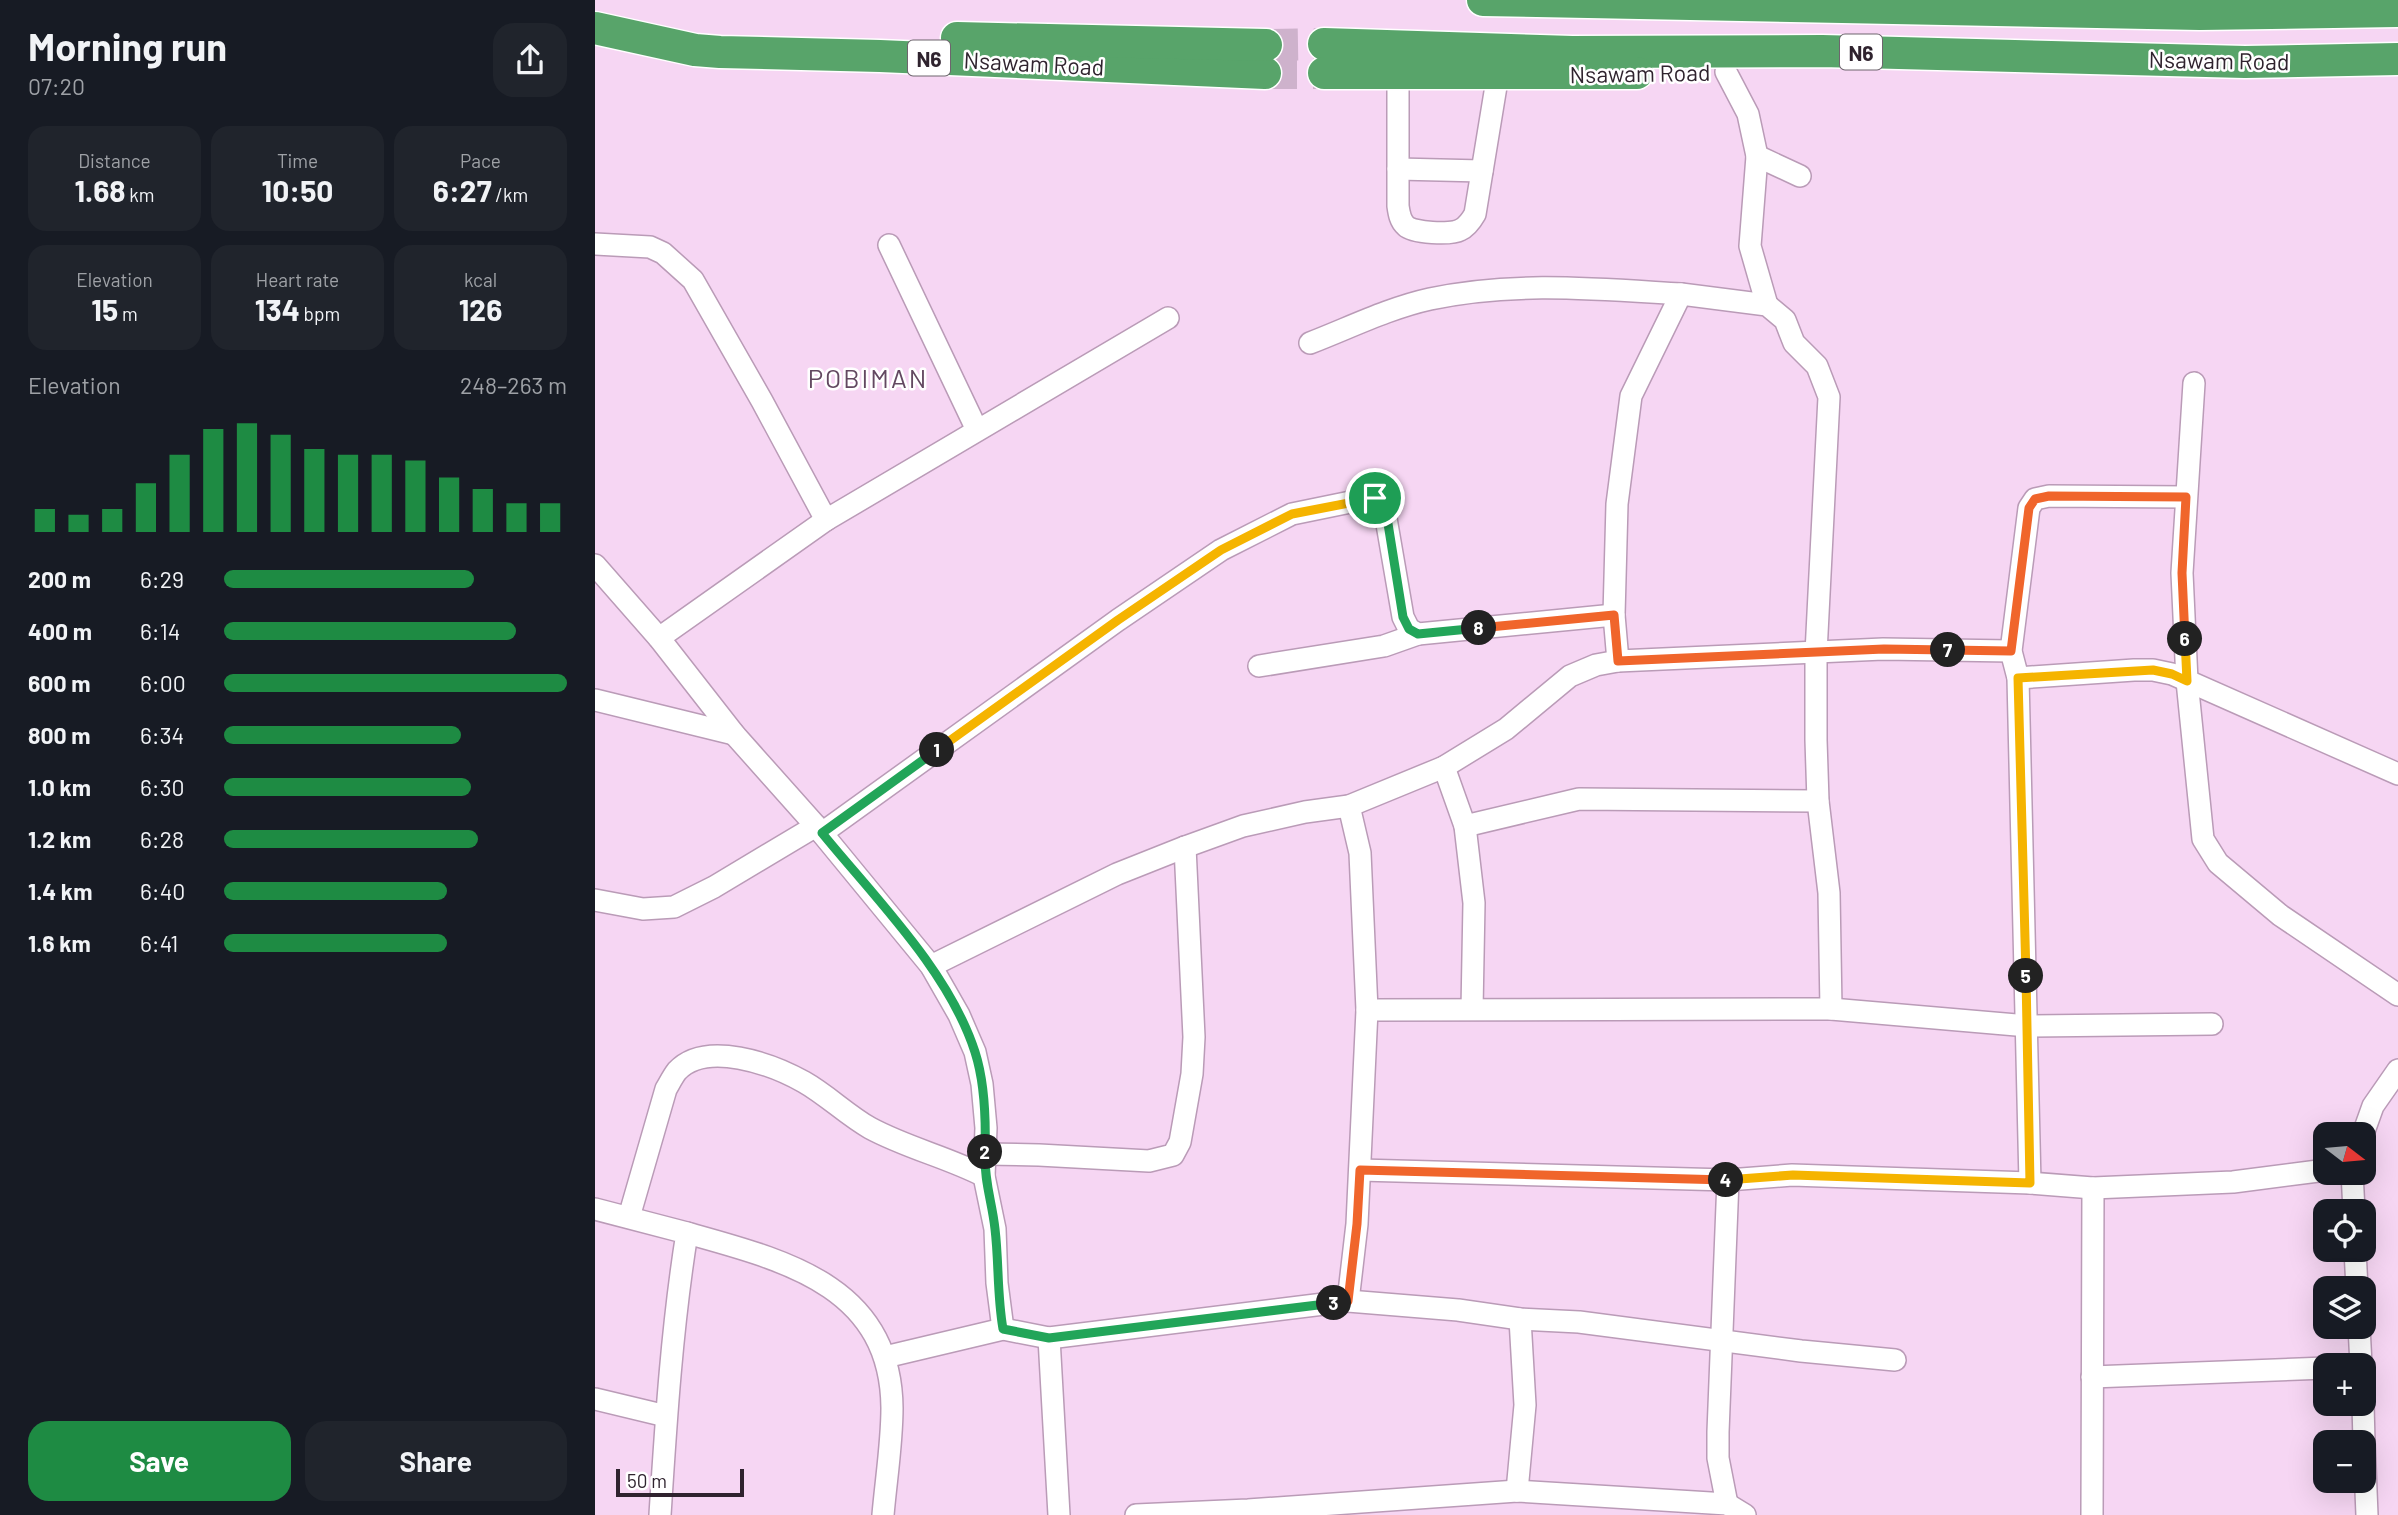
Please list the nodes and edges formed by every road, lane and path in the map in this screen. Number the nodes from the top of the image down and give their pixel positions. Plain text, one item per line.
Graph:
1 (1483, 0) edge
2 (1856, 0) edge
3 (1905, 10) junction
4 (2398, 11) edge
5 (595, 28) edge
6 (1956, 55) junction
7 (1266, 59) tunnel mouth
8 (2398, 59) edge
9 (1725, 72) junction
10 (1498, 74) junction
11 (1398, 75) junction
12 (1757, 156) junction
13 (1398, 169) junction
14 (1482, 171) junction
15 (1800, 176) dead end
16 (595, 244) edge
17 (889, 245) dead end
18 (1681, 295) junction
19 (1767, 305) junction
20 (1168, 318) dead end
21 (1310, 343) dead end
22 (2194, 383) dead end
23 (977, 430) junction
24 (2186, 497) junction
25 (825, 520) junction
26 (595, 565) edge
27 (1614, 615) junction
28 (1418, 634) junction
29 (659, 638) junction
30 (2011, 651) junction
31 (1816, 653) junction
32 (1618, 661) junction
33 (1259, 666) dead end
34 (2018, 678) junction
35 (2187, 681) junction
36 (595, 700) edge
37 (734, 734) junction
38 (1444, 767) junction
39 (2398, 774) edge
40 (1818, 801) junction
41 (1349, 806) junction
42 (1465, 826) junction
43 (819, 830) junction
44 (1185, 847) junction
45 (595, 900) edge
46 (931, 966) junction
47 (2398, 995) edge
48 (1472, 1009) junction
49 (1831, 1009) junction
50 (1367, 1010) junction
51 (2212, 1024) dead end
52 (2028, 1026) junction
53 (2398, 1070) edge
54 (2368, 1122) edge
55 (985, 1154) junction
56 (1360, 1170) junction
57 (2313, 1172) edge
58 (984, 1176) junction
59 (1728, 1180) junction
60 (2030, 1183) junction
61 (2093, 1188) junction
62 (595, 1209) edge
63 (629, 1216) junction
64 (687, 1233) junction
65 (1348, 1301) junction
66 (1520, 1319) junction
67 (1003, 1329) junction
68 (1049, 1338) junction
69 (1722, 1339) junction
70 (885, 1357) junction
71 (1895, 1360) dead end
72 (2313, 1368) edge
73 (2092, 1377) junction
74 (595, 1399) edge
75 (666, 1416) junction
76 (1517, 1491) junction
77 (2366, 1493) edge
78 (1736, 1510) edge
79 (660, 1515) edge
80 (883, 1515) edge
81 (1059, 1515) edge
82 (1136, 1515) edge
83 (2092, 1515) edge
84 (2367, 1515) edge

1 - 3 highway, Nsawam Road / N6
2 - 3 highway, Nsawam Road / N6
3 - 4 highway, Nsawam Road / N6
5 - 7 highway, Nsawam Road / N6
6 - 8 highway, Nsawam Road / N6
6 - 9 highway, Nsawam Road / N6
6 - 11 highway, Nsawam Road / N6
9 - 10 highway, Nsawam Road / N6
9 - 12 street
10 - 11 highway, Nsawam Road / N6
10 - 14 street
11 - 13 street
12 - 15 street
12 - 19 street
13 - 14 street
13 - 14 street
16 - 25 street
17 - 23 street
18 - 19 street
18 - 21 street
18 - 27 street
19 - 31 street
20 - 23 street
22 - 24 street
23 - 25 street
24 - 30 street
24 - 35 street
25 - 29 street
26 - 29 street
27 - 28 street
27 - 32 street
28 - 33 street
28 - 43 street
29 - 37 street
30 - 31 street
30 - 34 street
31 - 32 street
31 - 40 street
32 - 38 street
34 - 35 street
34 - 52 street
35 - 39 street
35 - 47 street
36 - 37 street
37 - 43 street
38 - 41 street
38 - 42 street
40 - 42 street
40 - 49 street
41 - 44 street
41 - 50 street
42 - 48 street
43 - 45 street
43 - 46 street
44 - 46 street
44 - 55 street
46 - 55 street
48 - 49 street
48 - 50 street
49 - 52 street
50 - 56 street
51 - 52 street
52 - 60 street
53 - 54 street
55 - 58 street
56 - 59 street
56 - 65 street
57 - 61 street
58 - 63 street
58 - 67 street
59 - 60 street
59 - 69 street
60 - 61 street
61 - 73 street
62 - 63 street
63 - 64 street
64 - 70 street
64 - 75 street
65 - 66 street
65 - 68 street
66 - 69 street
66 - 76 street
67 - 68 street
67 - 70 street
68 - 81 street
69 - 71 street
69 - 78 street
70 - 80 street
72 - 73 street
73 - 83 street
74 - 75 street
75 - 79 street
76 - 78 street
76 - 82 street
77 - 84 street

